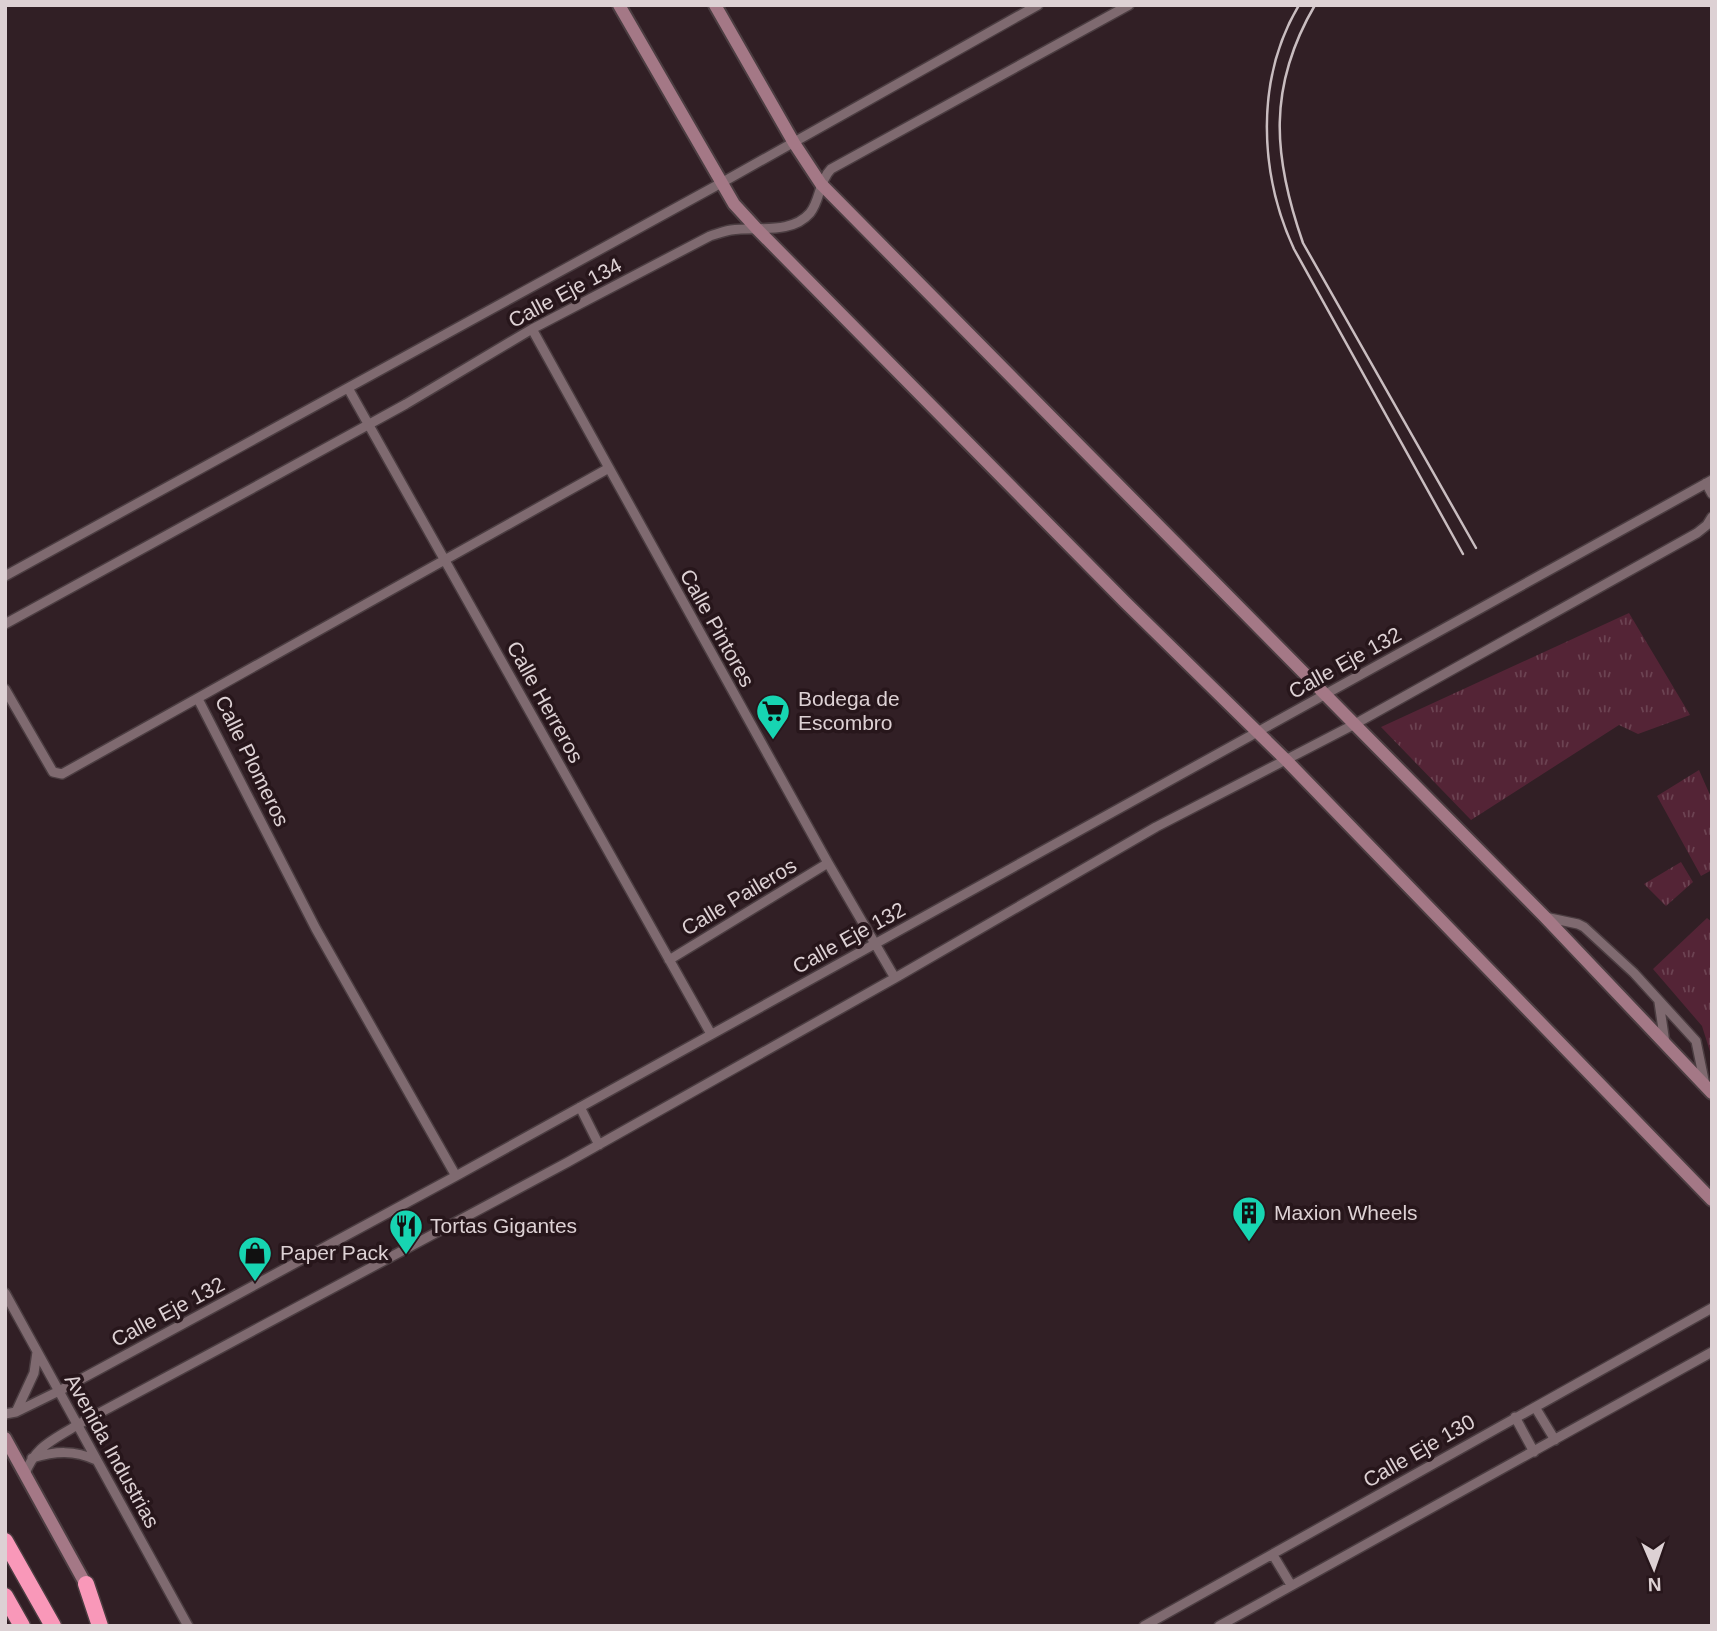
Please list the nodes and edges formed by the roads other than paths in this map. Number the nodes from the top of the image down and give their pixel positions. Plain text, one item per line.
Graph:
1 (619, 5) edge
2 (715, 5) edge
3 (1038, 5) edge
4 (1129, 5) edge
5 (794, 143) junction
6 (723, 182) junction
7 (821, 184) junction
8 (757, 229) junction
9 (532, 329) junction
10 (348, 388) junction
11 (369, 424) junction
12 (609, 468) junction
13 (1709, 482) edge
14 (1712, 494) edge
15 (1710, 521) edge
16 (445, 559) junction
17 (5, 576) edge
18 (5, 624) edge
19 (5, 688) edge
20 (1324, 694) junction
21 (198, 699) junction
22 (1355, 724) junction
23 (1258, 732) junction
24 (1286, 760) junction
25 (828, 863) junction
26 (1544, 916) junction
27 (875, 945) junction
28 (669, 960) junction
29 (895, 978) junction
30 (1659, 1002) junction
31 (711, 1034) junction
32 (1665, 1045) junction
33 (1709, 1090) edge
34 (580, 1107) junction
35 (600, 1144) junction
36 (456, 1176) junction
37 (1712, 1200) edge
38 (5, 1293) edge
39 (1712, 1308) edge
40 (37, 1352) junction
41 (1712, 1352) edge
42 (59, 1391) junction
43 (1535, 1406) junction
44 (16, 1412) junction
45 (5, 1414) edge
46 (1515, 1417) junction
47 (77, 1424) junction
48 (5, 1438) edge
49 (1555, 1440) junction
50 (1534, 1452) junction
51 (30, 1458) junction
52 (97, 1461) junction
53 (25, 1474) junction
54 (5, 1541) edge
55 (1273, 1555) junction
56 (86, 1584) junction
57 (1291, 1585) junction
58 (5, 1596) edge
59 (22, 1626) edge
60 (53, 1626) edge
61 (100, 1626) edge
62 (109, 1626) edge
63 (188, 1626) edge
64 (1144, 1626) edge
65 (1219, 1626) edge

1 - 6 street
2 - 5 street
3 - 5 street, Calle Eje 134
4 - 7 street, Calle Eje 134
5 - 6 street, Calle Eje 134
5 - 7 street
6 - 8 street
6 - 10 street, Calle Eje 134
7 - 8 street, Calle Eje 134
7 - 20 street
8 - 9 street, Calle Eje 134
8 - 23 street
9 - 11 street, Calle Eje 134
9 - 12 street, Calle Pintores
10 - 11 street, Calle Herreros
10 - 17 street, Calle Eje 134
11 - 16 street, Calle Herreros
11 - 18 street, Calle Eje 134
12 - 16 street, Calle Plomeros
12 - 25 street, Calle Pintores
13 - 14 street, Calle Eje 132
13 - 20 street, Calle Eje 132
15 - 22 street
16 - 21 street, Calle Plomeros
16 - 28 street, Calle Herreros
19 - 21 street
20 - 22 street
20 - 23 street, Calle Eje 132
21 - 36 street, Calle Plomeros
22 - 24 street
22 - 26 street
23 - 24 street
23 - 27 street, Calle Eje 132
24 - 29 street
24 - 37 street
25 - 27 street, Calle Pintores
25 - 28 street, Calle Paileros
26 - 30 street
26 - 32 street
27 - 29 street, Calle Pintores
27 - 31 street, Calle Eje 132
28 - 31 street, Calle Herreros
29 - 35 street
30 - 32 street
30 - 33 street
31 - 34 street, Calle Eje 132
32 - 33 street
34 - 35 street
34 - 36 street, Calle Eje 132
35 - 47 street
36 - 42 street, Calle Eje 132
38 - 40 street, Avenida Industrias
39 - 43 street, Calle Eje 130
40 - 42 street, Avenida Industrias
40 - 44 street
41 - 49 street
42 - 44 street, Calle Eje 132
42 - 47 street, Avenida Industrias
43 - 46 street, Calle Eje 130
43 - 49 street
44 - 45 street, Calle Eje 132
46 - 50 street
46 - 55 street, Calle Eje 130
47 - 51 street
47 - 52 street, Avenida Industrias
48 - 53 street
49 - 50 street
50 - 57 street
51 - 52 street
51 - 53 street
52 - 63 street, Avenida Industrias
53 - 56 street
54 - 60 highway
55 - 57 street
55 - 64 street, Calle Eje 130
56 - 61 highway
56 - 62 street
57 - 65 street
58 - 59 highway

